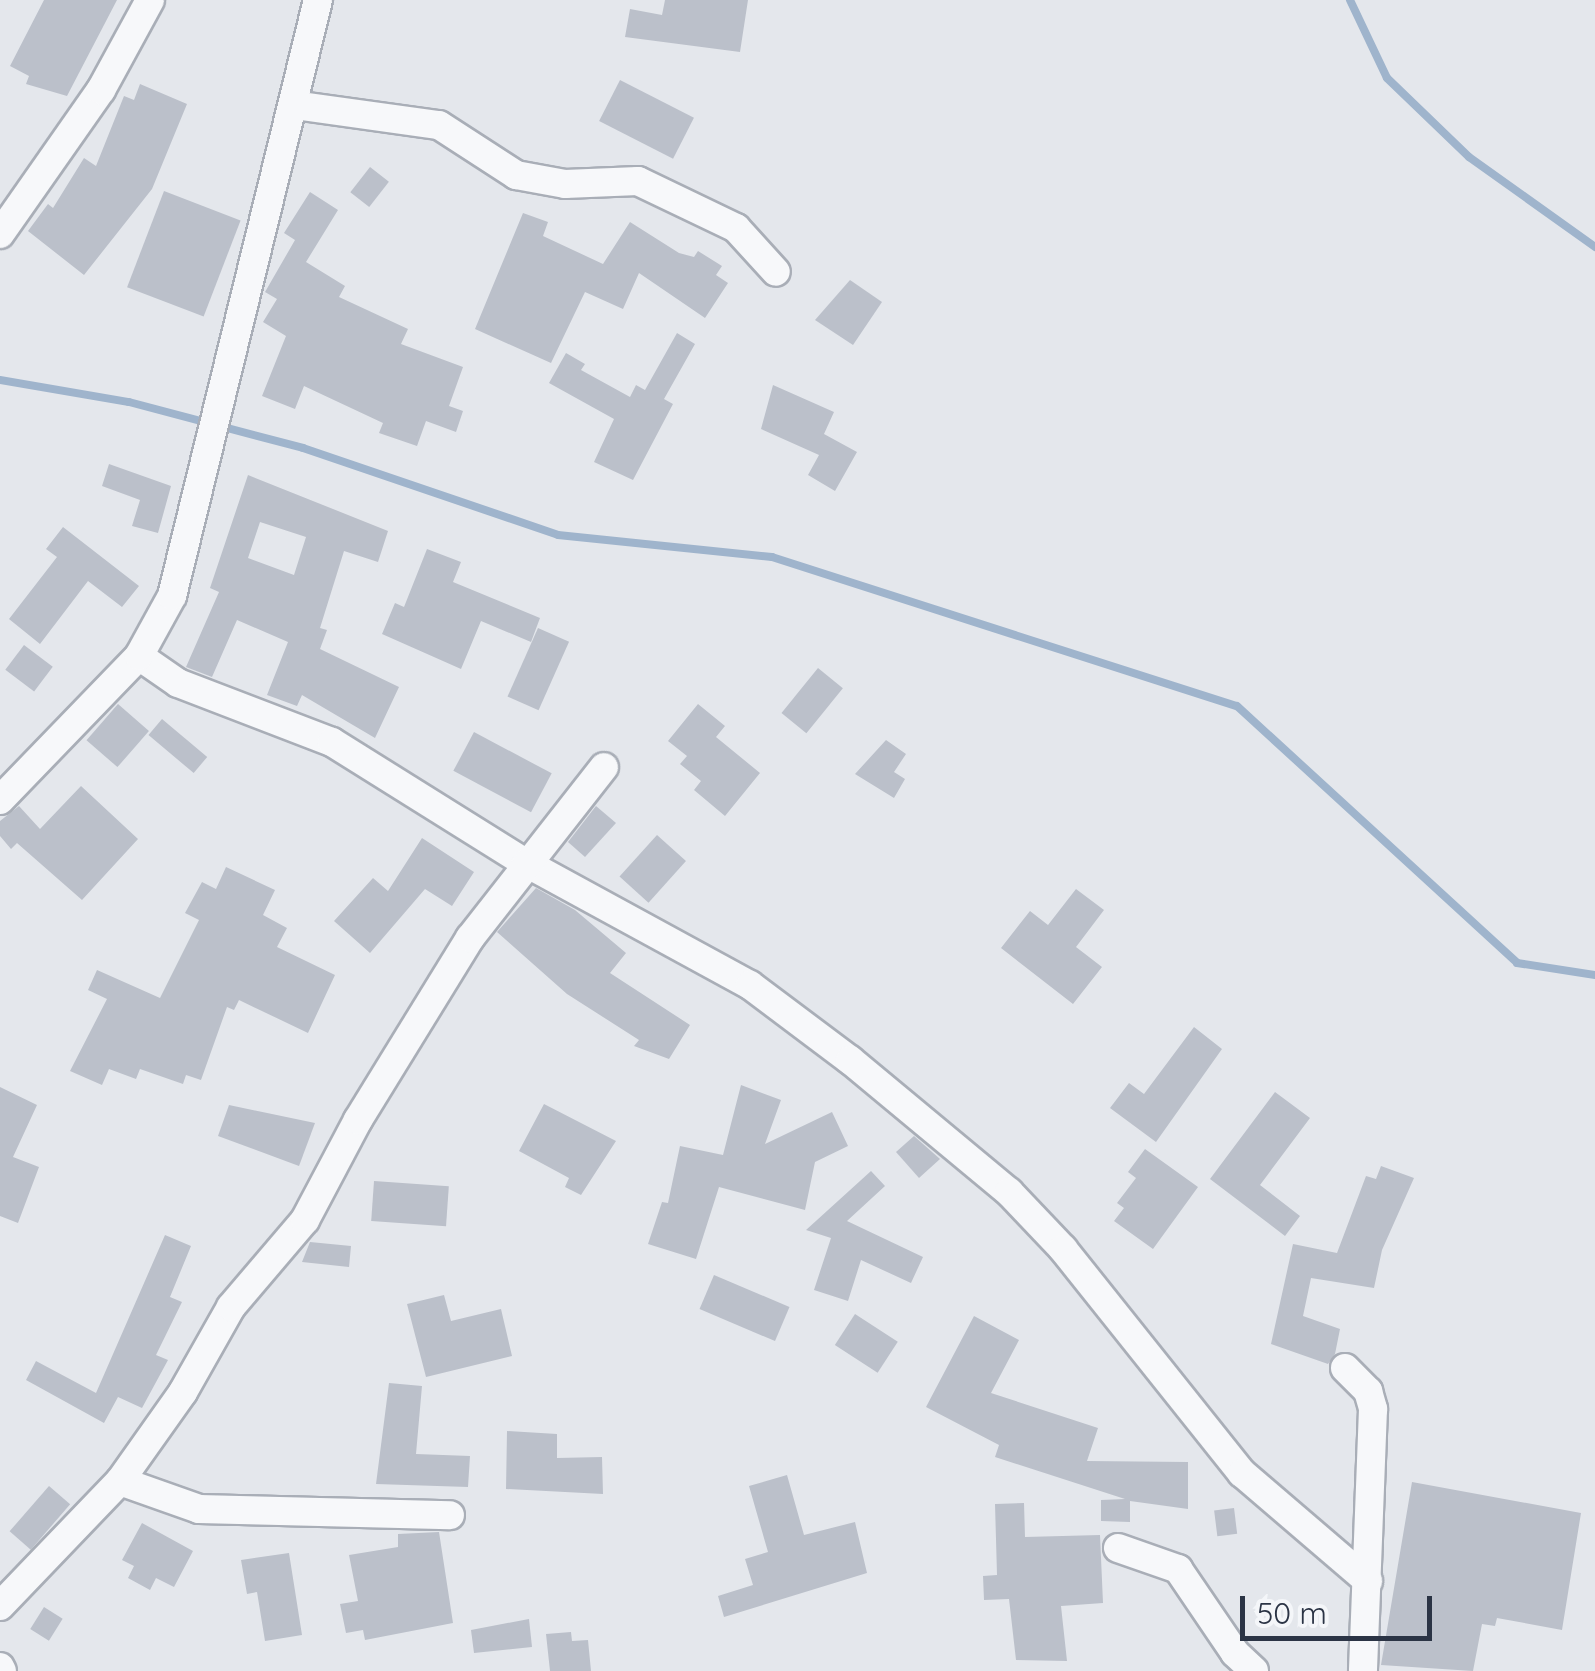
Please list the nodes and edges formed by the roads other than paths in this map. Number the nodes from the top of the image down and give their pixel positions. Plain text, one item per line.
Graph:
1 (150, 0) edge
2 (318, 0) edge
3 (294, 106) junction
4 (0, 234) edge
5 (776, 272) dead end
6 (138, 656) junction
7 (604, 767) dead end
8 (0, 800) edge
9 (526, 862) junction
10 (1345, 1368) dead end
11 (120, 1481) junction
12 (450, 1515) dead end
13 (1118, 1548) dead end
14 (1368, 1581) junction
15 (0, 1606) edge
16 (1254, 1671) edge
17 (1362, 1671) edge

1 - 4 street
2 - 3 street
3 - 5 street
3 - 6 street
6 - 8 street
6 - 9 street
7 - 9 street
9 - 11 street
9 - 14 street
10 - 14 street
11 - 12 street
11 - 15 street
13 - 16 street
14 - 17 street

